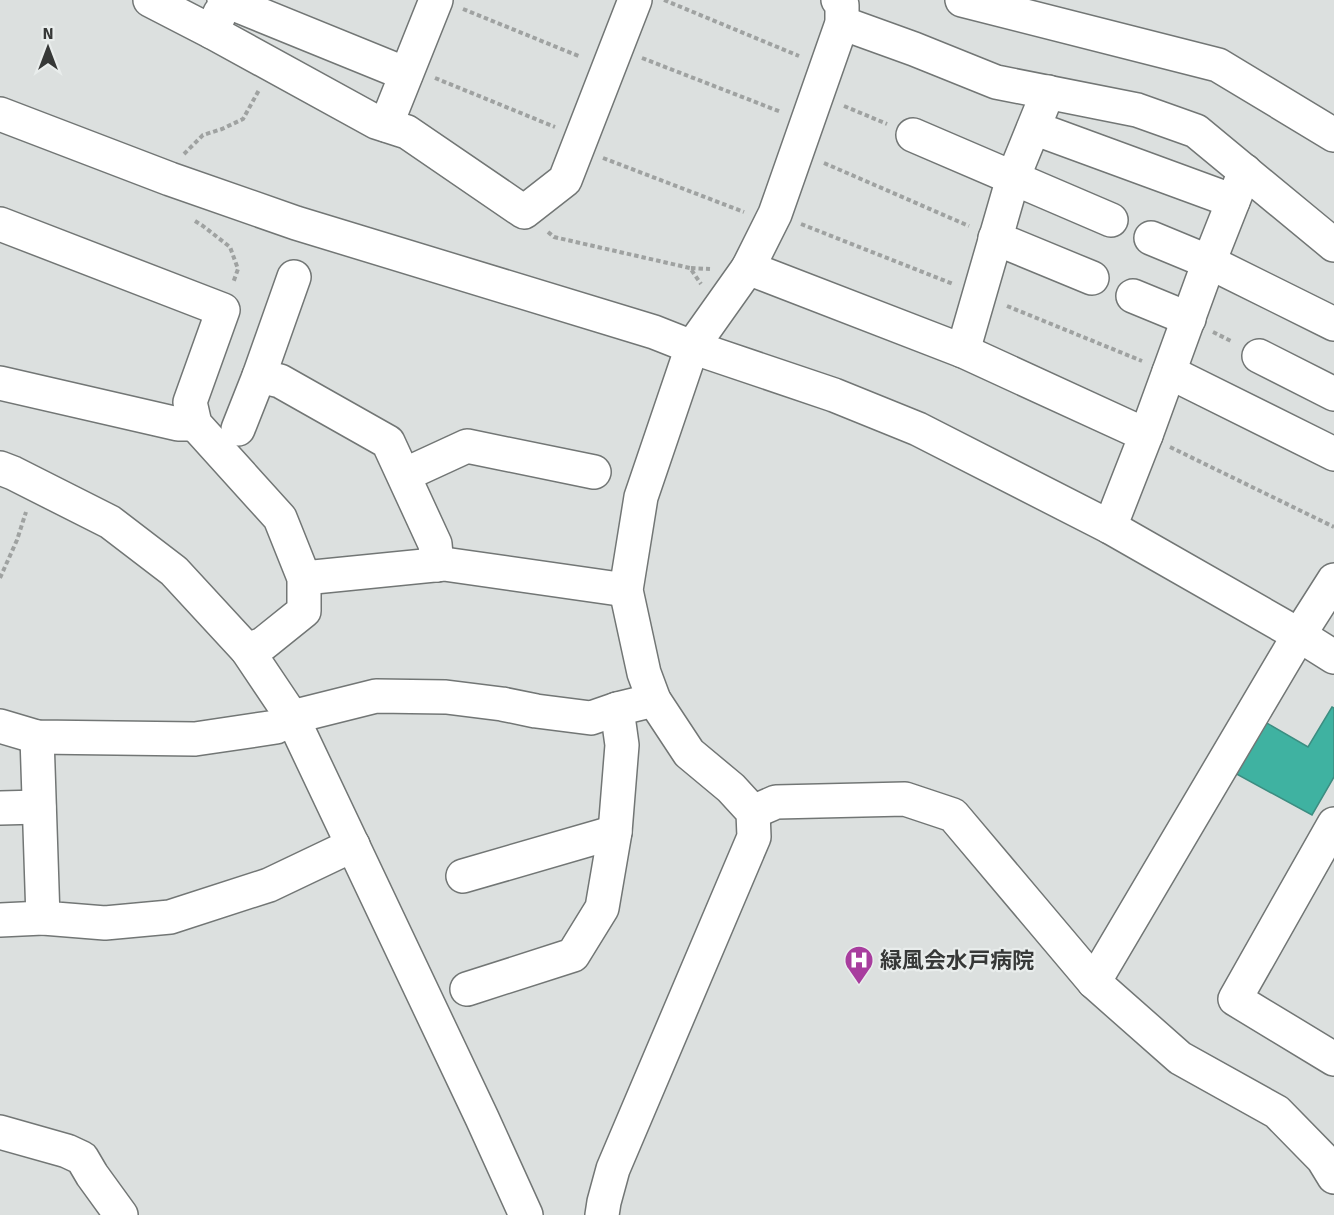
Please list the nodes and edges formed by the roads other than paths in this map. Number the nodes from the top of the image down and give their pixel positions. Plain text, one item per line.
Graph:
1 (150, 0) edge
2 (224, 0) edge
3 (635, 0) edge
4 (962, 0) edge
5 (448, 4) edge
6 (840, 12) edge
7 (212, 32) junction
8 (407, 71) junction
9 (1048, 92) junction
10 (0, 114) edge
11 (386, 125) junction
12 (1034, 128) junction
13 (913, 135) road end
14 (1334, 135) edge
15 (1013, 177) junction
16 (1239, 186) junction
17 (1111, 220) dead end
18 (0, 224) edge
19 (995, 238) junction
20 (1152, 238) dead end
21 (1334, 245) edge
22 (1209, 262) junction
23 (748, 268) junction
24 (294, 277) dead end
25 (1092, 278) dead end
26 (1133, 296) dead end
27 (1189, 319) junction
28 (1334, 324) edge
29 (692, 347) junction
30 (963, 351) junction
31 (1259, 356) road end
32 (1169, 372) junction
33 (259, 376) junction
34 (7, 385) edge
35 (1334, 394) edge
36 (195, 424) junction
37 (238, 429) dead end
38 (1146, 435) junction
39 (1334, 454) edge
40 (0, 468) edge
41 (594, 472) dead end
42 (404, 475) junction
43 (1110, 527) junction
44 (437, 565) junction
45 (304, 578) junction
46 (1334, 580) edge
47 (626, 590) junction
48 (1299, 635) junction
49 (247, 650) junction
50 (1334, 657) edge
51 (654, 700) junction
52 (618, 710) junction
53 (292, 717) junction
54 (0, 726) edge
55 (37, 737) junction
56 (39, 807) junction
57 (0, 808) edge
58 (753, 812) junction
59 (1334, 824) edge
60 (615, 832) junction
61 (353, 845) junction
62 (1324, 866) edge
63 (463, 876) dead end
64 (43, 918) junction
65 (0, 920) edge
66 (1094, 982) junction
67 (467, 989) dead end
68 (1334, 1059) edge
69 (0, 1132) edge
70 (1334, 1177) edge
71 (121, 1215) edge
72 (526, 1215) edge
73 (602, 1215) edge

1 - 7 street
2 - 7 street
2 - 8 street
3 - 11 street
4 - 14 street
5 - 8 street
6 - 9 street
6 - 23 street
7 - 11 street
8 - 11 street
9 - 12 street
9 - 16 street
10 - 29 street
12 - 15 street
12 - 16 street
13 - 15 street
15 - 17 street
15 - 19 street
16 - 21 street
16 - 22 street
18 - 36 street
19 - 25 street
19 - 30 street
20 - 22 street
22 - 27 street
22 - 28 street
23 - 29 street
23 - 30 street
24 - 33 street
26 - 27 street
27 - 32 street
29 - 43 street
29 - 47 street
30 - 38 street
31 - 35 street
32 - 38 street
32 - 39 street
33 - 37 street
33 - 42 street
34 - 36 street
36 - 45 street
38 - 43 street
40 - 49 street
41 - 42 street
42 - 44 street
43 - 48 street
44 - 45 street
44 - 47 street
45 - 49 street
46 - 48 street
47 - 51 street
48 - 50 street
48 - 66 street
49 - 53 street
51 - 52 street
51 - 58 street
52 - 53 street
52 - 60 street
53 - 55 street
53 - 61 street
54 - 55 street
55 - 56 street
56 - 57 street
56 - 64 street
58 - 66 street
58 - 73 street
59 - 62 street
60 - 63 street
60 - 67 street
61 - 64 street
61 - 72 street
62 - 68 street
64 - 65 street
66 - 70 street
69 - 71 street

